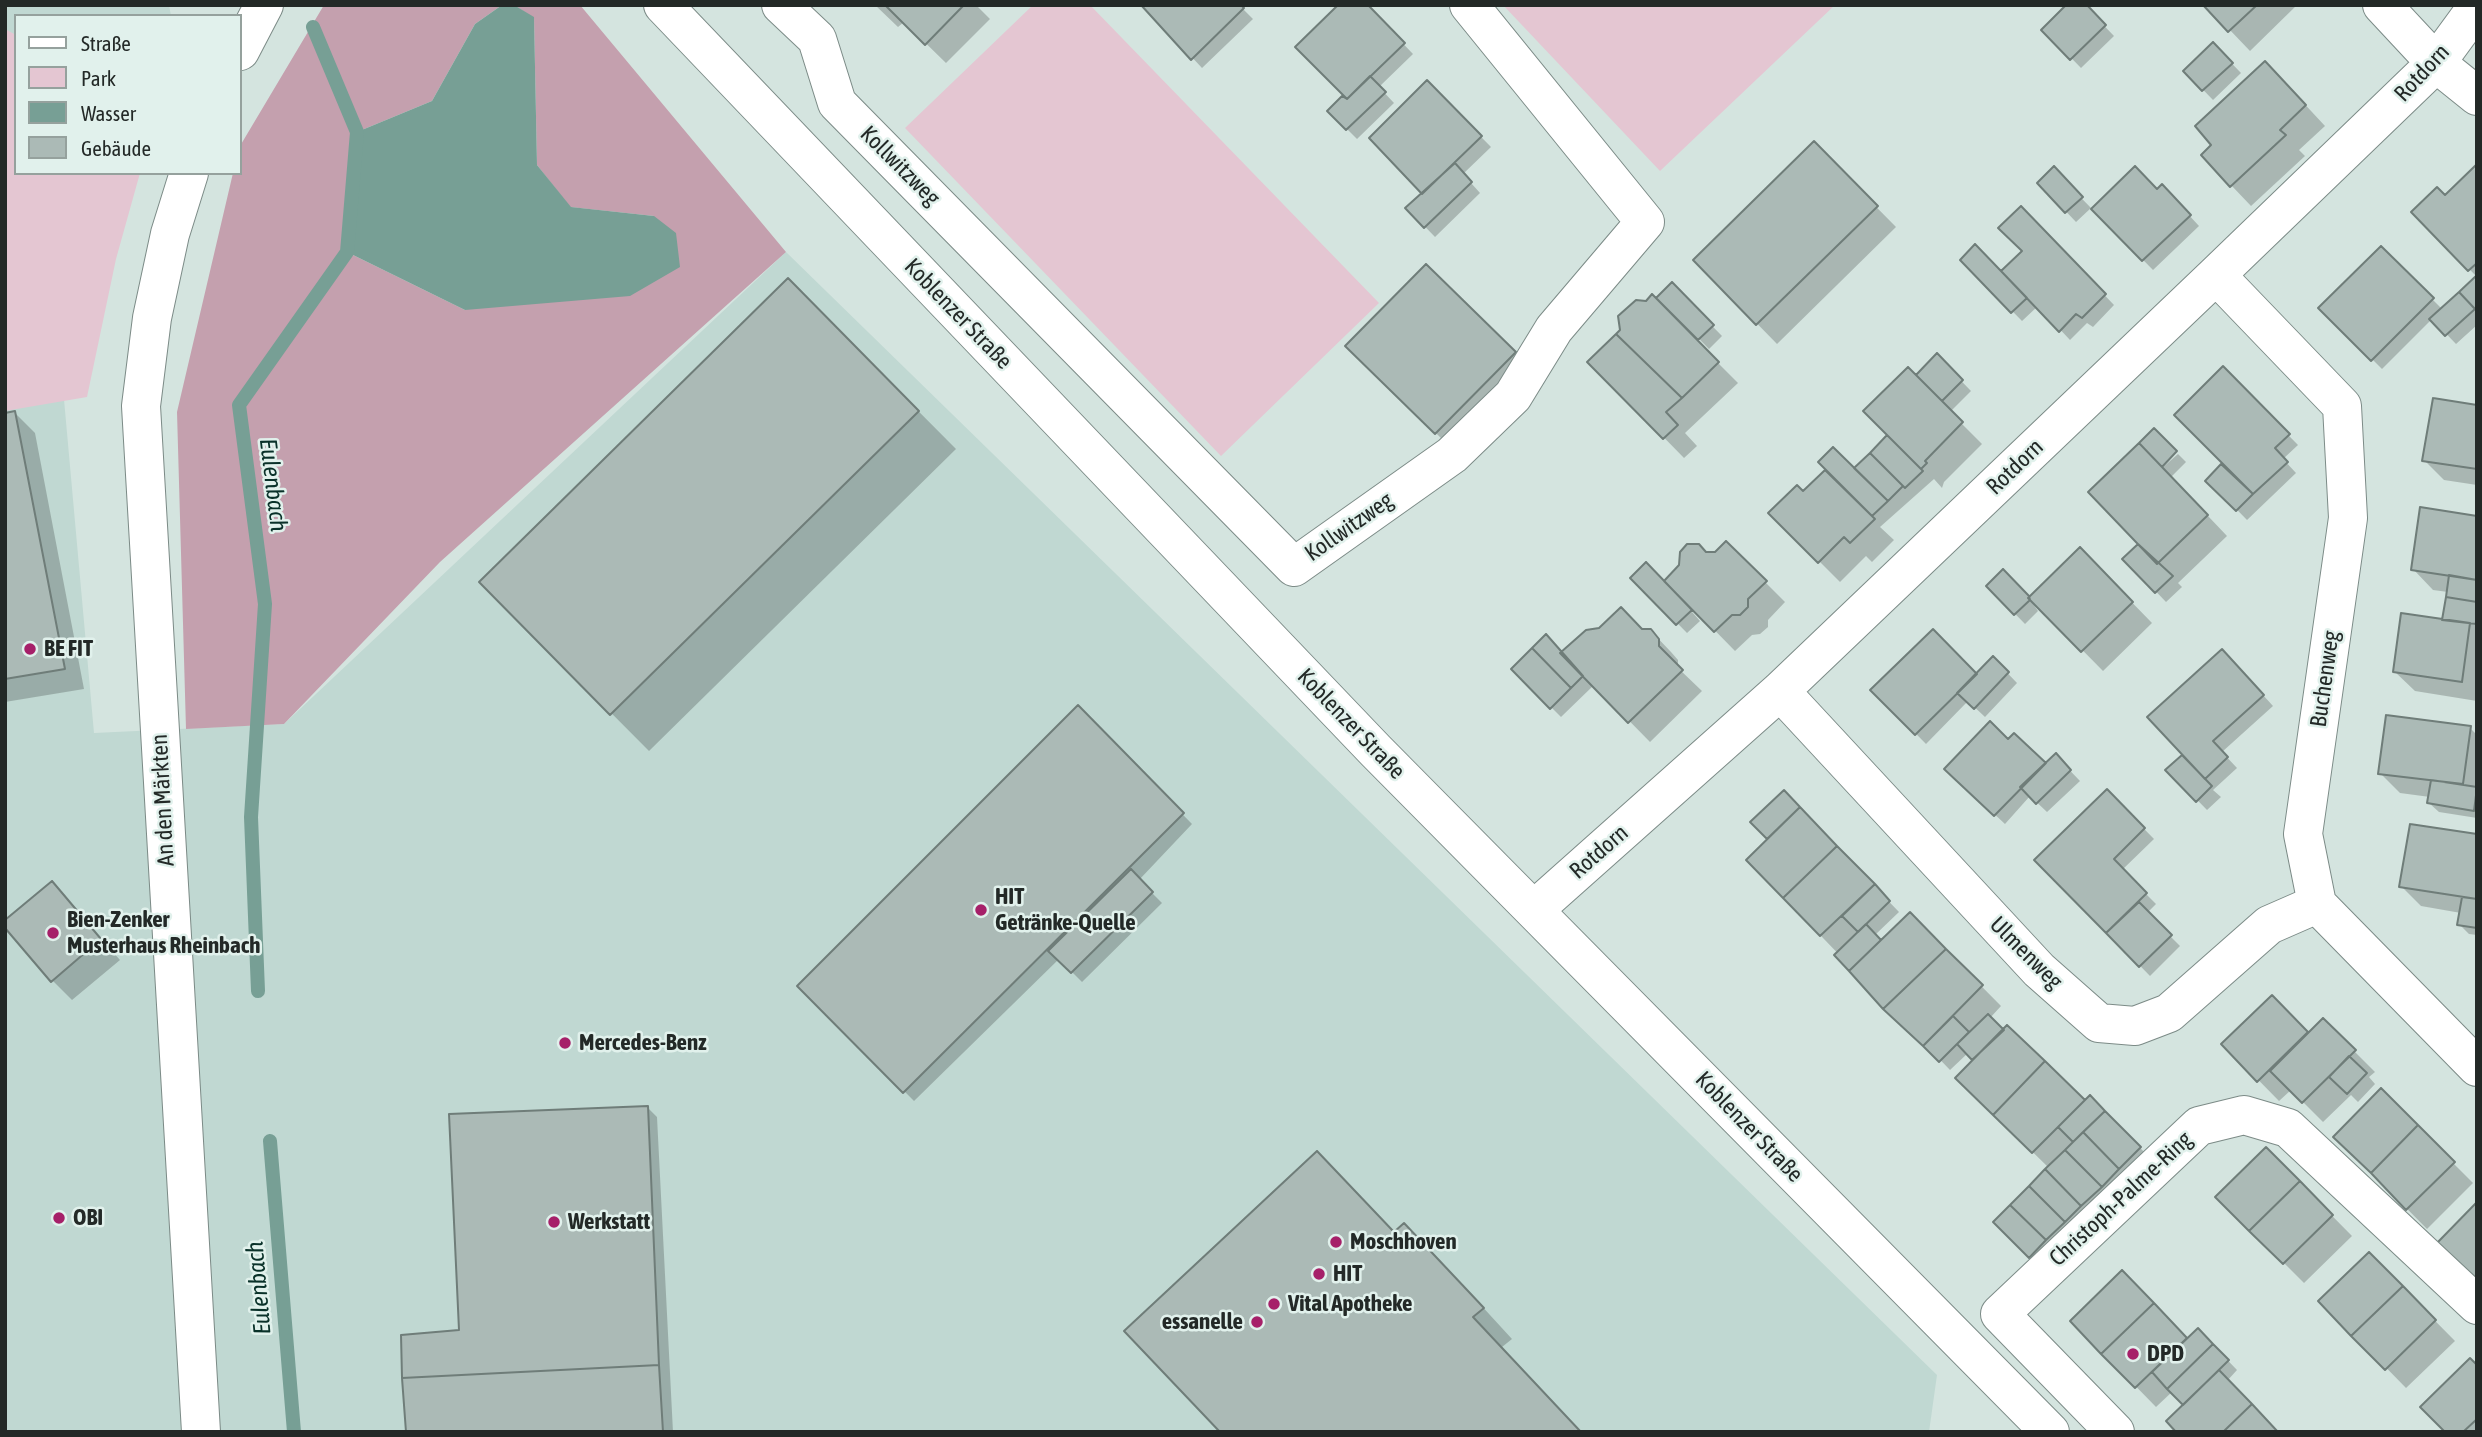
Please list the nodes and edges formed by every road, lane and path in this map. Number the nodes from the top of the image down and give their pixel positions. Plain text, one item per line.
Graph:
1 (264, 5) edge
2 (663, 5) edge
3 (781, 5) edge
4 (1469, 5) edge
5 (2382, 5) edge
6 (2477, 7) edge
7 (242, 47) edge
8 (2436, 63) junction
9 (2477, 96) edge
10 (188, 175) edge
11 (2216, 275) junction
12 (1780, 691) junction
13 (2317, 904) junction
14 (1535, 909) junction
15 (2477, 1067) edge
16 (2477, 1306) edge
17 (2000, 1314) junction
18 (1966, 1348) junction
19 (201, 1432) edge
20 (2050, 1432) edge
21 (2115, 1432) edge

1 - 7 street
2 - 14 street, Koblenzer Straße
3 - 4 street, Kollwitzweg
5 - 8 street
6 - 8 street, Rotdorn
8 - 9 street
8 - 11 street, Rotdorn
10 - 19 street, An den Märkten
11 - 12 street, Rotdorn
11 - 13 street, Buchenweg
12 - 13 street, Ulmenweg
12 - 14 street, Rotdorn
13 - 15 street
14 - 18 street, Koblenzer Straße
16 - 17 street, Christoph-Palme-Ring
17 - 18 street, Christoph-Palme-Ring
17 - 21 street
18 - 20 street, Koblenzer Straße

